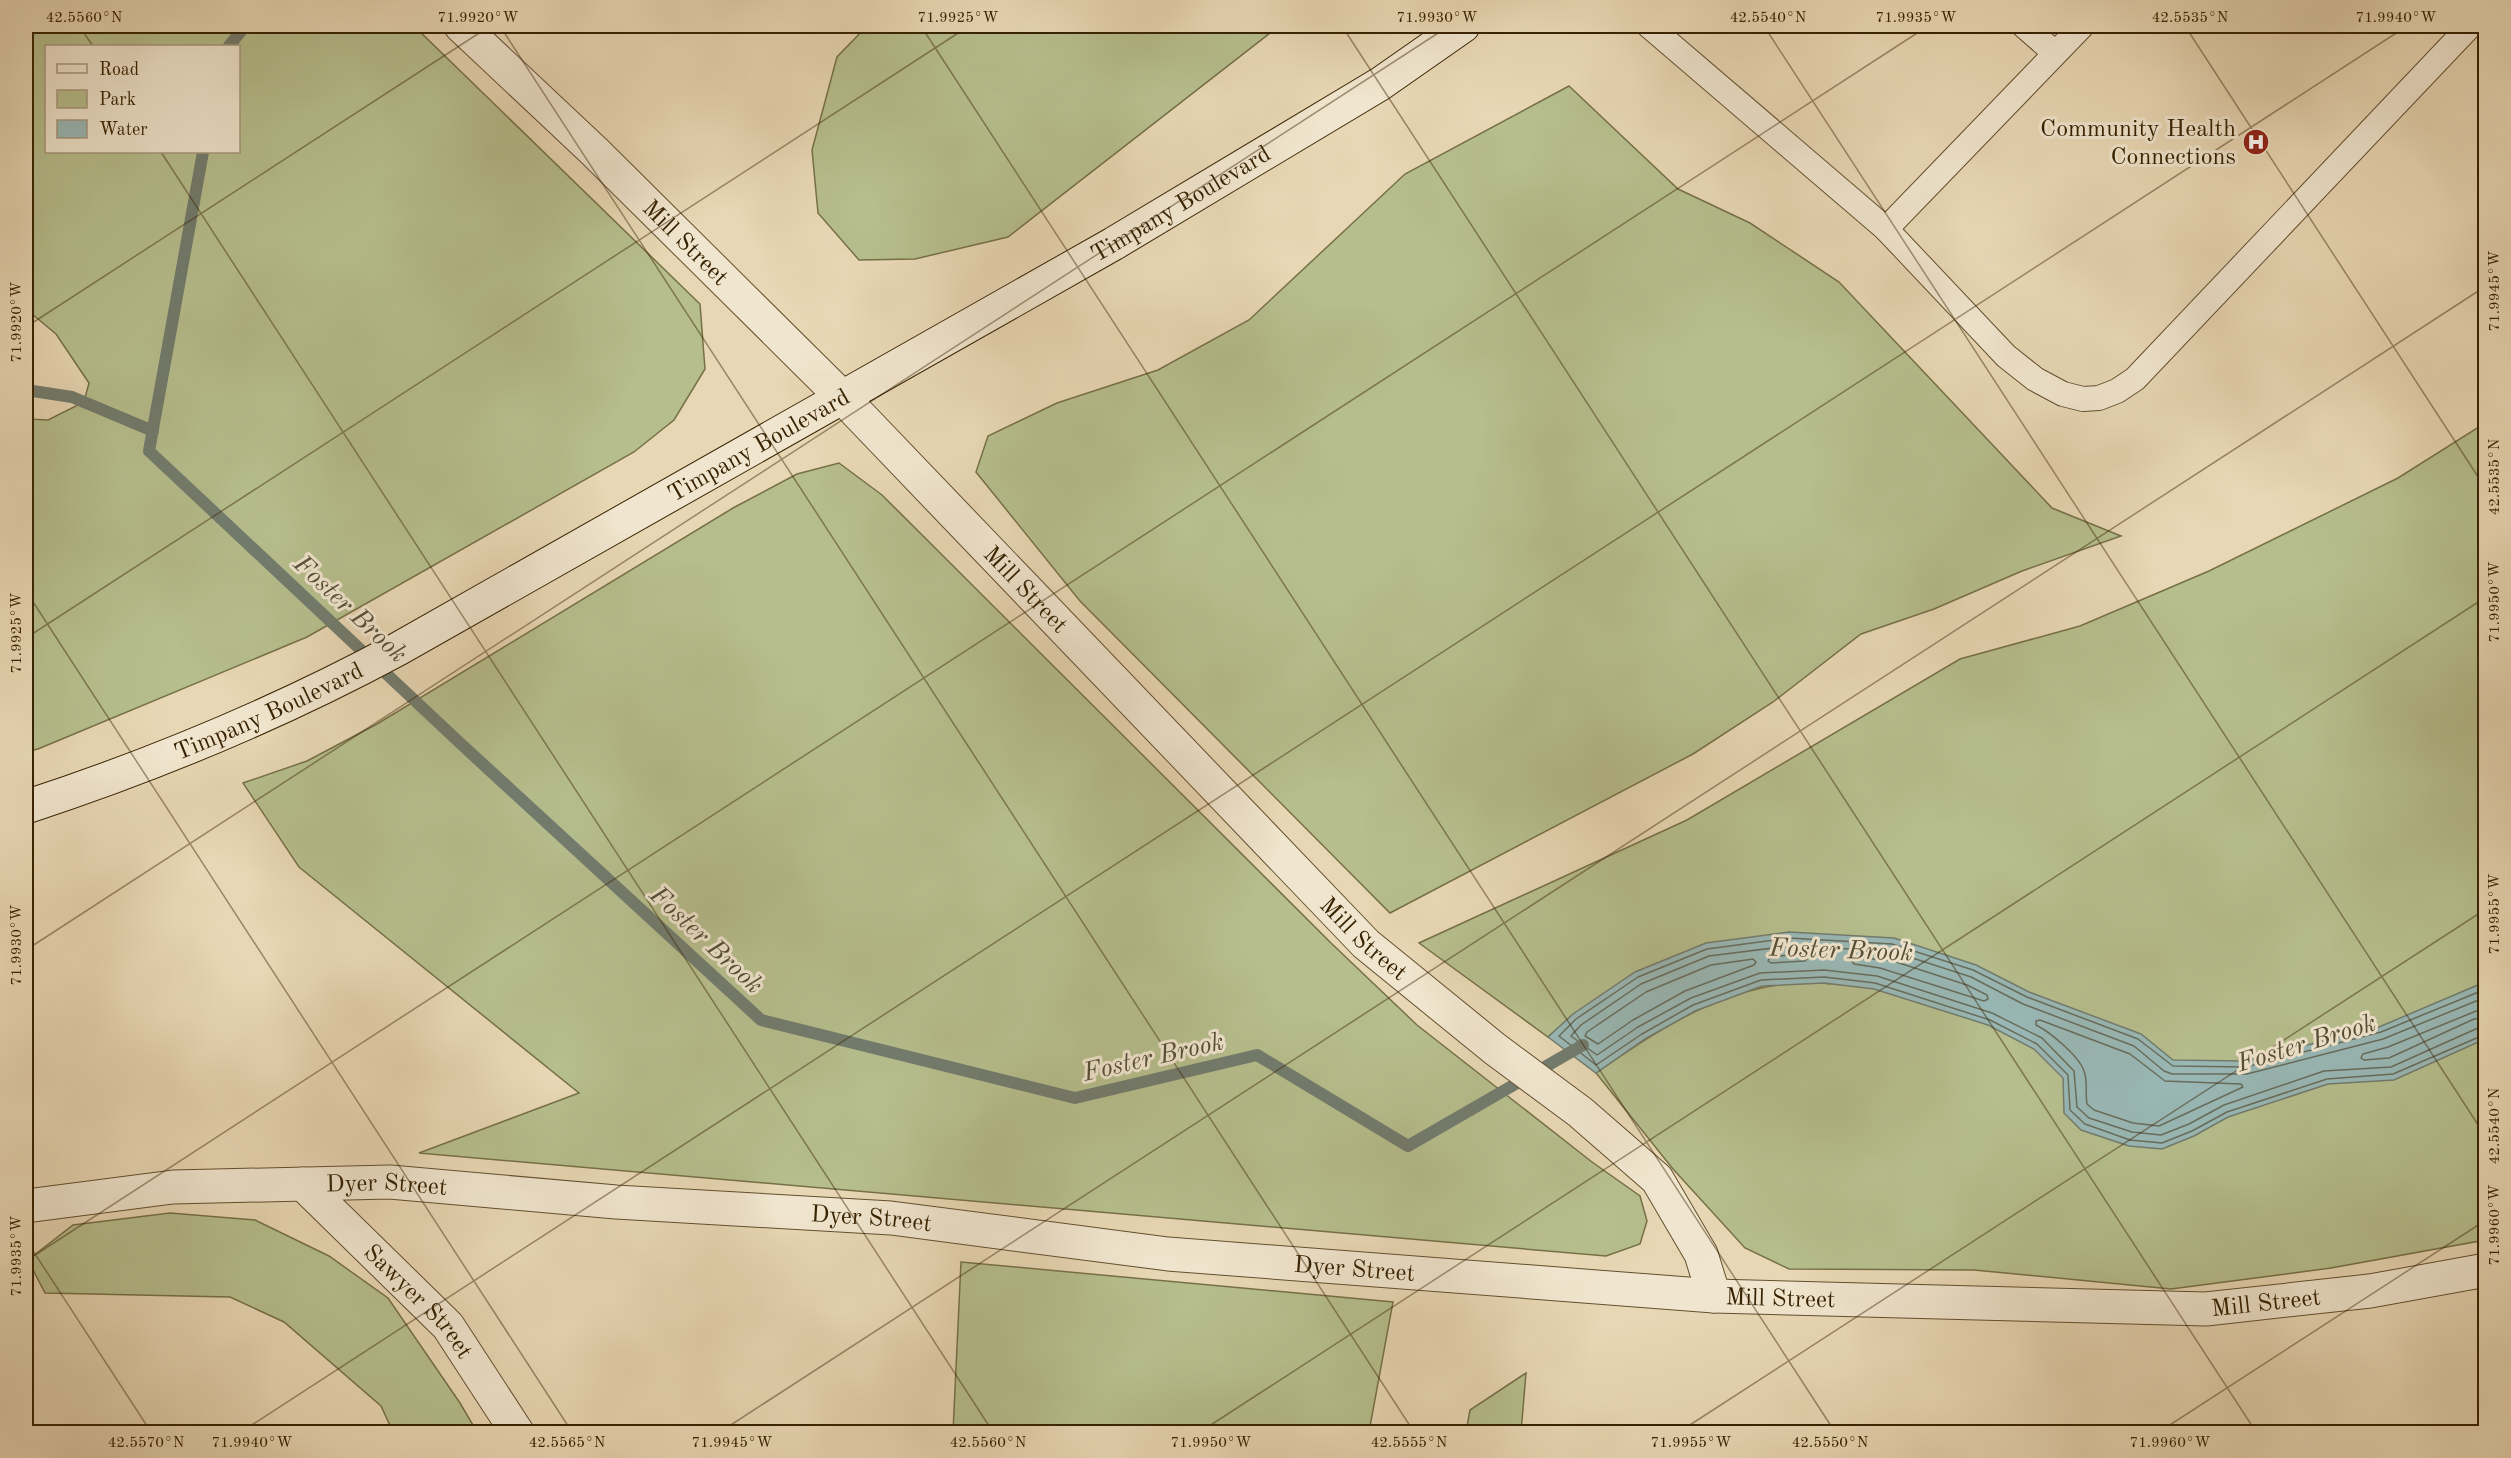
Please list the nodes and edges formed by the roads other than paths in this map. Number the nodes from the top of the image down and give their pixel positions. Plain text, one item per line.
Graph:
1 (462, 26) edge
2 (1463, 26) edge
3 (1649, 26) edge
4 (2024, 26) edge
5 (2082, 26) edge
6 (2469, 26) edge
7 (2055, 53) junction
8 (1886, 229) junction
9 (842, 397) junction
10 (26, 807) edge
11 (303, 1184) junction
12 (26, 1206) edge
13 (2486, 1270) edge
14 (1714, 1296) junction
15 (517, 1432) edge

1 - 9 street, Mill Street
2 - 9 street, Timpany Boulevard
3 - 8 lane
4 - 7 lane
5 - 7 lane
6 - 8 lane
7 - 8 lane
9 - 10 street, Timpany Boulevard
9 - 14 street, Mill Street
11 - 12 street, Dyer Street
11 - 14 street, Dyer Street
11 - 15 street, Sawyer Street
13 - 14 street, Mill Street

